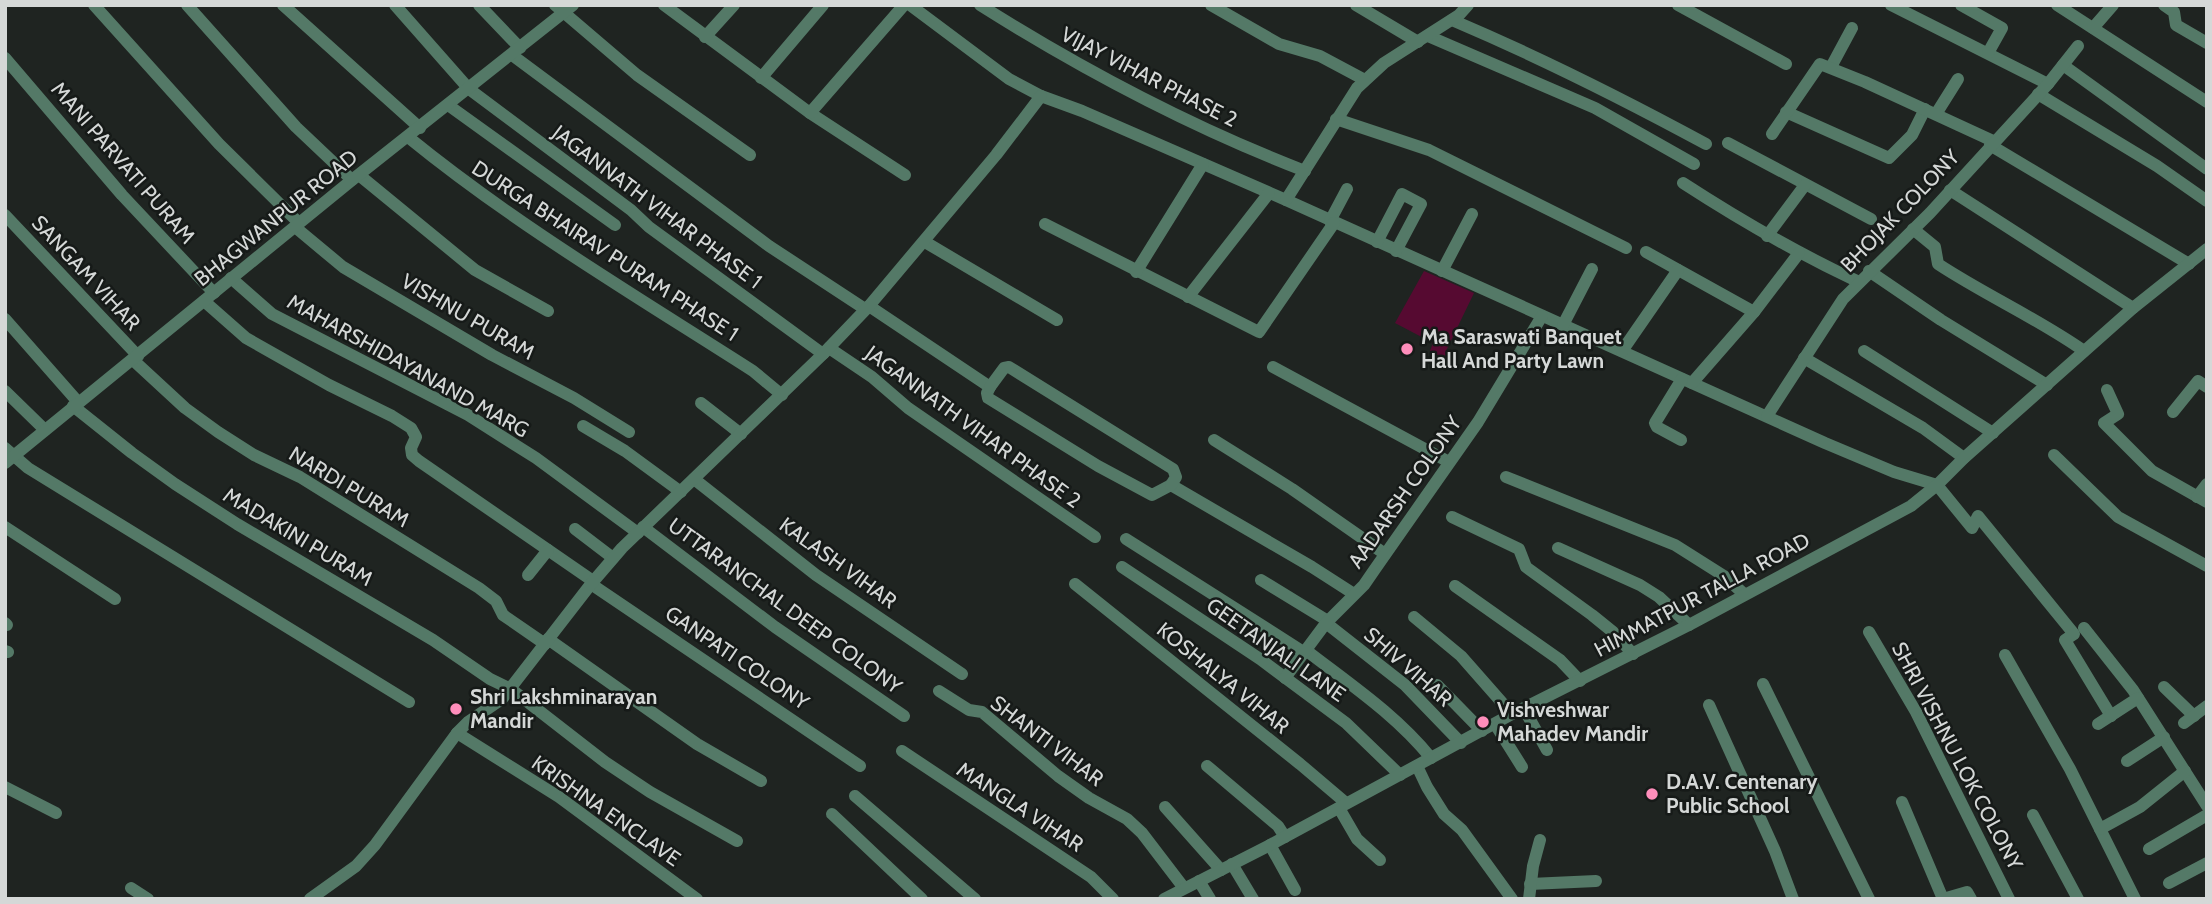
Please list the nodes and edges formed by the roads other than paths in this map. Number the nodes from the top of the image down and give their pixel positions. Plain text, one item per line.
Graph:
1 (94, 5) edge
2 (187, 5) edge
3 (283, 5) edge
4 (395, 5) edge
5 (479, 5) edge
6 (664, 5) edge
7 (734, 5) edge
8 (823, 5) edge
9 (904, 5) edge
10 (910, 5) edge
11 (980, 5) edge
12 (1210, 5) edge
13 (1356, 5) edge
14 (1468, 5) edge
15 (1678, 5) edge
16 (1891, 5) edge
17 (1961, 5) edge
18 (2057, 5) edge
19 (2113, 5) edge
20 (2164, 5) edge
21 (564, 8) edge
22 (1452, 20) junction
23 (1852, 28) dead end
24 (2093, 28) junction
25 (705, 37) junction
26 (1423, 39) junction
27 (2207, 43) edge
28 (2078, 46) dead end
29 (516, 51) junction
30 (1988, 53) junction
31 (5, 58) edge
32 (1786, 64) dead end
33 (2063, 65) junction
34 (1831, 67) junction
35 (761, 78) junction
36 (1958, 79) dead end
37 (1365, 80) junction
38 (2048, 84) junction
39 (469, 89) junction
40 (2038, 94) junction
41 (1041, 96) junction
42 (2207, 102) edge
43 (448, 105) junction
44 (1931, 111) junction
45 (1786, 112) junction
46 (810, 113) junction
47 (1336, 119) junction
48 (420, 128) junction
49 (1772, 134) dead end
50 (408, 137) junction
51 (1728, 143) dead end
52 (1991, 143) junction
53 (1706, 144) dead end
54 (750, 155) dead end
55 (1203, 164) junction
56 (1694, 164) dead end
57 (2207, 169) edge
58 (1305, 171) junction
59 (905, 175) dead end
60 (356, 177) junction
61 (1683, 183) dead end
62 (1805, 185) junction
63 (1348, 189) dead end
64 (1950, 190) junction
65 (1269, 193) junction
66 (1286, 200) junction
67 (2207, 201) edge
68 (1472, 214) dead end
69 (5, 215) edge
70 (1871, 219) dead end
71 (1332, 222) junction
72 (1045, 224) dead end
73 (297, 225) junction
74 (615, 225) dead end
75 (1913, 229) junction
76 (1767, 236) junction
77 (925, 242) junction
78 (1377, 242) junction
79 (1626, 247) dead end
80 (2207, 249) edge
81 (1396, 251) junction
82 (1646, 252) dead end
83 (1799, 253) junction
84 (2189, 264) junction
85 (1592, 269) dead end
86 (1678, 270) junction
87 (1441, 271) junction
88 (1869, 271) junction
89 (1136, 272) junction
90 (231, 278) junction
91 (1859, 282) junction
92 (209, 297) junction
93 (1188, 297) junction
94 (867, 307) junction
95 (2133, 307) junction
96 (548, 311) dead end
97 (1754, 312) junction
98 (1542, 316) junction
99 (5, 319) edge
100 (1057, 320) dead end
101 (1563, 325) junction
102 (826, 351) junction
103 (1622, 351) junction
104 (1864, 351) dead end
105 (2084, 351) junction
106 (136, 358) junction
107 (1804, 358) junction
108 (1273, 367) dead end
109 (1687, 381) junction
110 (2203, 384) edge
111 (2047, 385) junction
112 (990, 387) junction
113 (2107, 390) dead end
114 (5, 391) edge
115 (782, 395) junction
116 (701, 403) dead end
117 (76, 404) junction
118 (2173, 412) dead end
119 (1767, 416) junction
120 (583, 426) dead end
121 (45, 430) junction
122 (629, 432) dead end
123 (1993, 433) junction
124 (741, 434) junction
125 (1214, 440) dead end
126 (1681, 440) dead end
127 (2054, 455) dead end
128 (8, 456) edge
129 (1964, 458) junction
130 (1449, 462) junction
131 (1506, 477) dead end
132 (694, 479) junction
133 (2207, 484) edge
134 (1171, 485) junction
135 (1937, 485) junction
136 (681, 492) junction
137 (2202, 500) edge
138 (1452, 517) dead end
139 (5, 527) edge
140 (575, 529) dead end
141 (641, 530) junction
142 (1095, 537) dead end
143 (1126, 539) dead end
144 (1559, 548) dead end
145 (548, 550) junction
146 (1385, 554) junction
147 (613, 558) junction
148 (2207, 566) edge
149 (1122, 567) dead end
150 (528, 575) dead end
151 (1261, 580) dead end
152 (592, 583) junction
153 (1075, 584) dead end
154 (1455, 586) dead end
155 (1354, 594) junction
156 (1744, 594) junction
157 (115, 599) dead end
158 (1414, 617) dead end
159 (1327, 622) junction
160 (1689, 625) junction
161 (2084, 628) dead end
162 (1869, 632) dead end
163 (547, 641) junction
164 (1306, 652) junction
165 (1633, 654) junction
166 (2005, 655) dead end
167 (962, 674) dead end
168 (1285, 678) junction
169 (1580, 681) junction
170 (1763, 684) dead end
171 (1437, 685) dead end
172 (2164, 687) dead end
173 (511, 689) junction
174 (939, 691) dead end
175 (2138, 698) junction
176 (409, 702) dead end
177 (1709, 705) dead end
178 (2207, 706) edge
179 (1518, 712) junction
180 (904, 716) dead end
181 (2111, 716) junction
182 (1495, 724) junction
183 (2098, 724) dead end
184 (1482, 731) junction
185 (457, 733) junction
186 (2164, 737) junction
187 (1461, 743) junction
188 (1547, 750) dead end
189 (902, 751) dead end
190 (1431, 758) junction
191 (2127, 761) dead end
192 (860, 766) dead end
193 (1207, 766) dead end
194 (1417, 766) junction
195 (1522, 767) dead end
196 (2185, 771) junction
197 (1400, 775) junction
198 (761, 781) dead end
199 (5, 787) edge
200 (855, 796) dead end
201 (1902, 802) dead end
202 (1342, 806) junction
203 (2207, 806) edge
204 (1165, 807) dead end
205 (56, 813) dead end
206 (832, 814) dead end
207 (2207, 814) edge
208 (2033, 815) dead end
209 (2100, 829) junction
210 (1285, 837) junction
211 (1540, 840) dead end
212 (737, 841) dead end
213 (1270, 845) junction
214 (2149, 849) dead end
215 (1380, 860) dead end
216 (2207, 863) edge
217 (1226, 867) junction
218 (1199, 881) junction
219 (1597, 881) dead end
220 (2169, 883) dead end
221 (1530, 884) junction
222 (131, 888) dead end
223 (1184, 888) junction
224 (1295, 890) dead end
225 (148, 899) edge
226 (310, 899) edge
227 (697, 899) edge
228 (922, 899) edge
229 (975, 899) edge
230 (1113, 899) edge
231 (1164, 899) edge
232 (1210, 899) edge
233 (1254, 899) edge
234 (1512, 899) edge
235 (1529, 899) edge
236 (1793, 899) edge
237 (1870, 899) edge
238 (1943, 899) edge
239 (1971, 899) edge
240 (2009, 899) edge
241 (2078, 899) edge
242 (2135, 899) edge

1 - 73 street, VISHNU PURAM
2 - 60 street
3 - 48 street
4 - 39 street, JAGANNATH VIHAR PHASE 1
5 - 29 street
6 - 25 street
7 - 25 street
8 - 35 street
9 - 46 street
10 - 41 street
11 - 58 street, VIJAY VIHAR PHASE 2
12 - 37 street
13 - 26 street
14 - 22 street
15 - 32 street
16 - 30 street
17 - 30 street
18 - 24 street
19 - 24 street
20 - 27 street
21 - 29 street, BHAGWANPUR ROAD
21 - 54 street
22 - 26 street
22 - 53 street
23 - 34 street
24 - 42 street
25 - 35 street
26 - 37 street
26 - 56 street
28 - 33 street, BHOJAK COLONY
29 - 39 street, BHAGWANPUR ROAD
29 - 94 street
30 - 38 street
31 - 92 street, MANI PARVATI PURAM
33 - 38 street, BHOJAK COLONY
33 - 57 street
34 - 44 street
34 - 45 street
35 - 46 street
36 - 44 street
37 - 47 street
38 - 40 street, BHOJAK COLONY
39 - 43 street, BHAGWANPUR ROAD
39 - 102 street, JAGANNATH VIHAR PHASE 1
40 - 52 street, BHOJAK COLONY
40 - 67 street
41 - 55 street
41 - 77 street
43 - 48 street, BHAGWANPUR ROAD
43 - 74 street
44 - 45 street
44 - 52 street
45 - 49 street
46 - 59 street
47 - 58 street
47 - 79 street
48 - 50 street, BHAGWANPUR ROAD
50 - 60 street, BHAGWANPUR ROAD
50 - 115 street, DURGA BHAIRAV PURAM PHASE 1
51 - 62 street
52 - 64 street, BHOJAK COLONY
52 - 84 street
55 - 65 street
55 - 89 street
58 - 66 street
60 - 73 street, BHAGWANPUR ROAD
60 - 96 street
61 - 76 street
62 - 70 street
62 - 76 street
63 - 71 street
64 - 75 street, BHOJAK COLONY
64 - 95 street
65 - 66 street
65 - 93 street
66 - 71 street
68 - 87 street
69 - 106 street, SANGAM VIHAR
71 - 78 street
71 - 93 street
72 - 89 street
73 - 90 street, BHAGWANPUR ROAD
73 - 122 street, VISHNU PURAM
75 - 88 street, BHOJAK COLONY
75 - 105 street
76 - 83 street
77 - 94 street
77 - 100 street
78 - 81 street
78 - 81 street
80 - 84 street, HIMMATPUR TALLA ROAD
81 - 87 street
82 - 86 street
83 - 91 street
83 - 97 street
84 - 95 street, HIMMATPUR TALLA ROAD
85 - 101 street
86 - 97 street
86 - 103 street
87 - 98 street
88 - 91 street, BHOJAK COLONY
88 - 111 street
89 - 93 street
90 - 92 street, BHAGWANPUR ROAD
90 - 141 street, MAHARSHIDAYANAND MARG
91 - 107 street, BHOJAK COLONY
92 - 106 street, BHAGWANPUR ROAD
92 - 145 street, MANI PARVATI PURAM
94 - 102 street
94 - 112 street
95 - 105 street, HIMMATPUR TALLA ROAD
97 - 109 street
98 - 101 street
98 - 130 street, AADARSH COLONY
99 - 117 street, MADAKINI PURAM
101 - 103 street
102 - 115 street
102 - 142 street, JAGANNATH VIHAR PHASE 2
103 - 109 street
104 - 123 street
105 - 111 street, HIMMATPUR TALLA ROAD
106 - 117 street, BHAGWANPUR ROAD
106 - 163 street, NARDI PURAM
107 - 119 street, BHOJAK COLONY
107 - 129 street
108 - 130 street
109 - 119 street
109 - 126 street
110 - 118 street
111 - 123 street, HIMMATPUR TALLA ROAD
112 - 134 street
112 - 134 street
113 - 137 street
114 - 121 street
115 - 124 street
116 - 124 street
117 - 121 street, BHAGWANPUR ROAD
117 - 173 street, MADAKINI PURAM
119 - 135 street
120 - 136 street
121 - 128 street, BHAGWANPUR ROAD
123 - 129 street, HIMMATPUR TALLA ROAD
124 - 132 street
125 - 146 street
127 - 148 street
128 - 176 street
129 - 135 street, HIMMATPUR TALLA ROAD
130 - 146 street, AADARSH COLONY
131 - 156 street
132 - 136 street
132 - 167 street, KALASH VIHAR
133 - 137 street
134 - 155 street
135 - 156 street, HIMMATPUR TALLA ROAD
135 - 181 street
136 - 141 street
138 - 165 street
139 - 157 street
140 - 147 street
141 - 147 street
141 - 180 street, UTTARANCHAL DEEP COLONY
143 - 164 street
144 - 160 street
145 - 150 street
145 - 152 street, GANPATI COLONY
146 - 155 street, AADARSH COLONY
147 - 152 street
149 - 168 street, GEETANJALI LANE
151 - 159 street, SHIV VIHAR
152 - 163 street
152 - 192 street, GANPATI COLONY
153 - 202 street, KOSHALYA VIHAR
154 - 169 street
155 - 159 street, AADARSH COLONY
156 - 160 street, HIMMATPUR TALLA ROAD
158 - 179 street
159 - 164 street, AADARSH COLONY
159 - 187 street, SHIV VIHAR
160 - 165 street, HIMMATPUR TALLA ROAD
161 - 175 street
162 - 240 street, SHRI VISHNU LOK COLONY
163 - 173 street
163 - 198 street, NARDI PURAM
164 - 168 street, AADARSH COLONY
164 - 190 street
165 - 169 street, HIMMATPUR TALLA ROAD
166 - 209 street
168 - 197 street, GEETANJALI LANE
169 - 179 street, HIMMATPUR TALLA ROAD
170 - 237 street
171 - 184 street
172 - 178 street
173 - 185 street
173 - 212 street, MADAKINI PURAM
174 - 223 street, SHANTI VIHAR
175 - 181 street
175 - 186 street
177 - 236 street
179 - 182 street, HIMMATPUR TALLA ROAD
179 - 188 street
181 - 183 street
182 - 184 street, HIMMATPUR TALLA ROAD
182 - 195 street
184 - 187 street, HIMMATPUR TALLA ROAD
185 - 226 street
185 - 227 street, KRISHNA ENCLAVE
186 - 191 street
186 - 196 street
187 - 190 street, HIMMATPUR TALLA ROAD
189 - 230 street, MANGLA VIHAR
190 - 194 street, HIMMATPUR TALLA ROAD
193 - 210 street
194 - 197 street, HIMMATPUR TALLA ROAD
194 - 234 street
196 - 203 street
196 - 209 street
197 - 202 street, HIMMATPUR TALLA ROAD
199 - 205 street
200 - 229 street
201 - 238 street
202 - 210 street, HIMMATPUR TALLA ROAD
202 - 215 street, KOSHALYA VIHAR
204 - 217 street
206 - 228 street
207 - 214 street
208 - 241 street
209 - 242 street
210 - 213 street, HIMMATPUR TALLA ROAD
211 - 221 street
213 - 217 street, HIMMATPUR TALLA ROAD
213 - 224 street
216 - 220 street
217 - 218 street, HIMMATPUR TALLA ROAD
217 - 233 street
218 - 223 street, HIMMATPUR TALLA ROAD
218 - 232 street
219 - 221 street
221 - 235 street
222 - 225 street
223 - 231 street, HIMMATPUR TALLA ROAD
238 - 239 street

